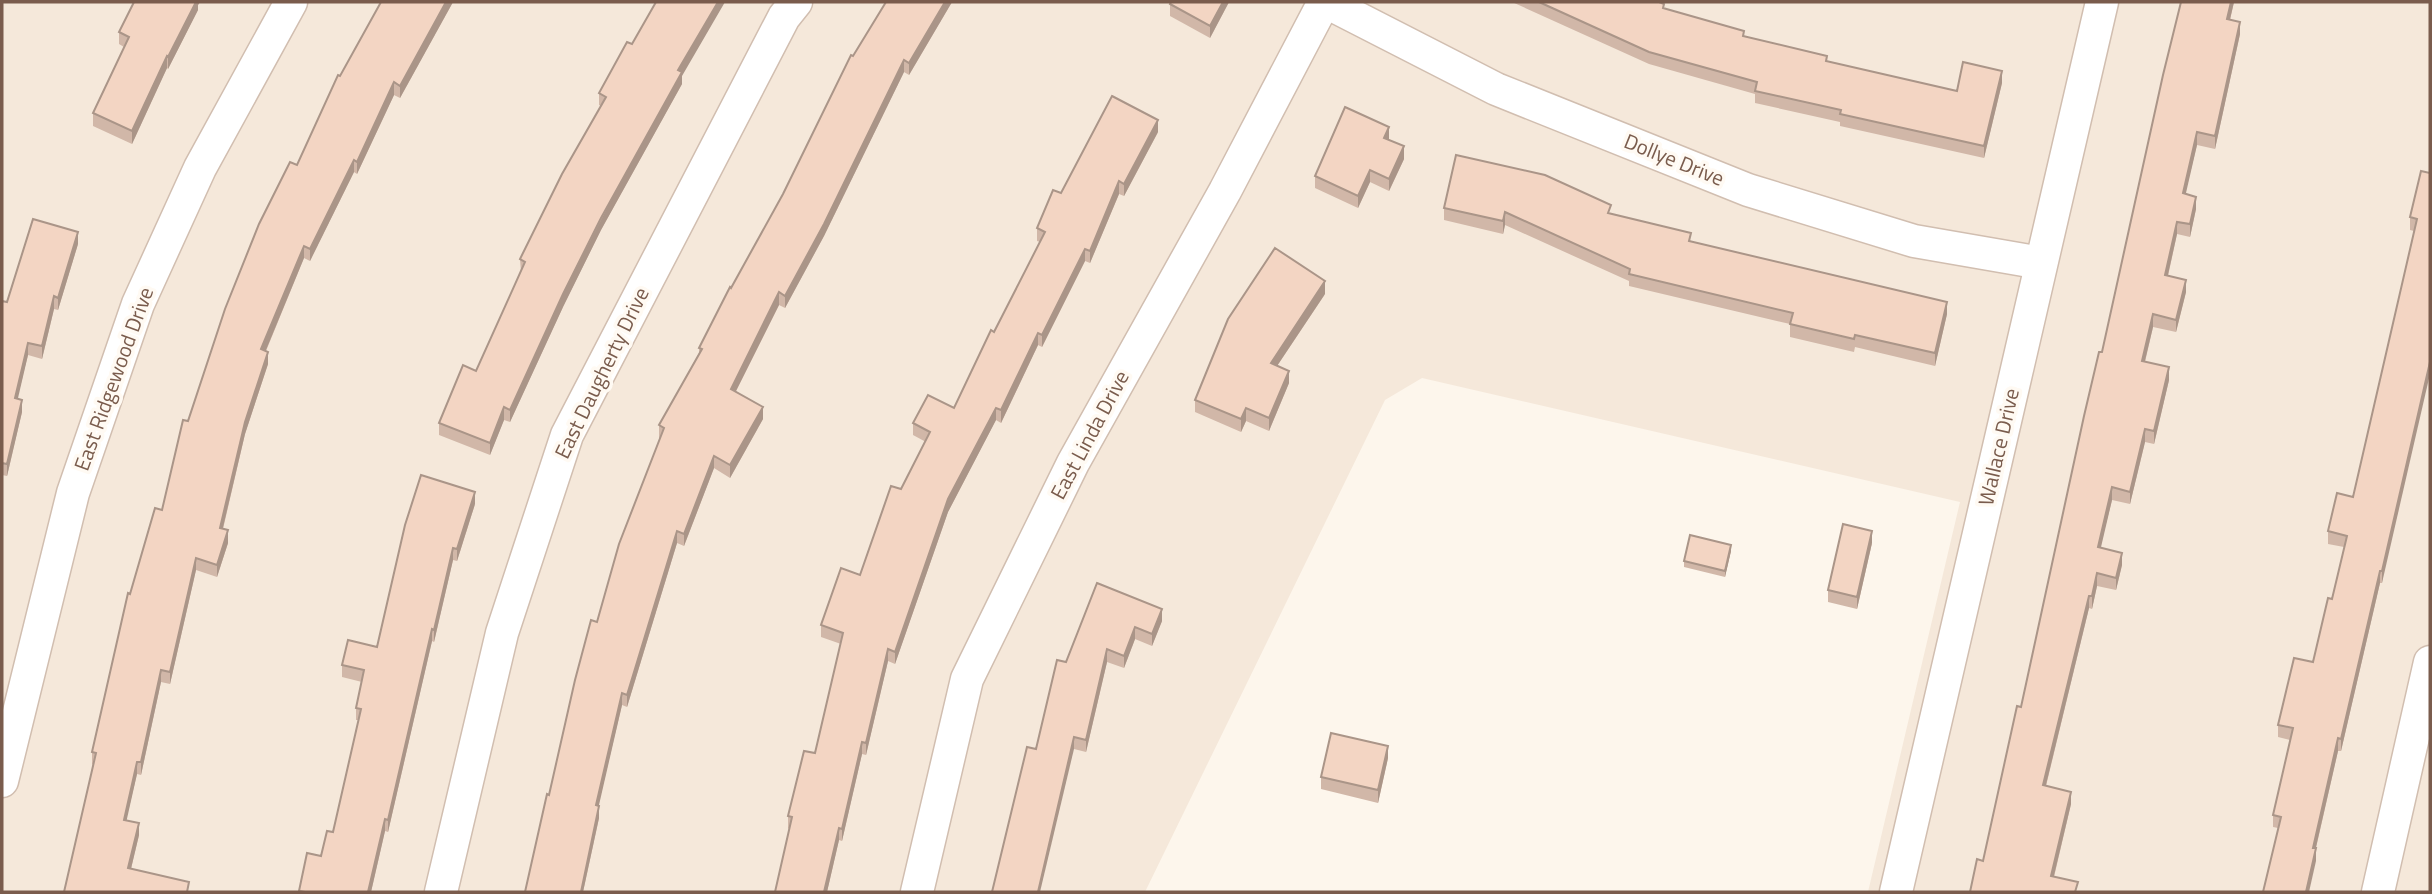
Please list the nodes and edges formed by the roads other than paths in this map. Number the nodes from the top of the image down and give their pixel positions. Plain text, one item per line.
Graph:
1 (291, 2) edge
2 (796, 2) edge
3 (1325, 2) edge
4 (2102, 2) edge
5 (2041, 263) junction
6 (2430, 662) edge
7 (2, 781) edge
8 (440, 892) edge
9 (917, 892) edge
10 (1896, 892) edge
11 (2378, 892) edge

1 - 7 street, East Ridgewood Drive
2 - 8 street, East Daugherty Drive
3 - 5 street, Dollye Drive
3 - 9 street, East Linda Drive
4 - 5 street, Wallace Drive
5 - 10 street, Wallace Drive
6 - 11 street

